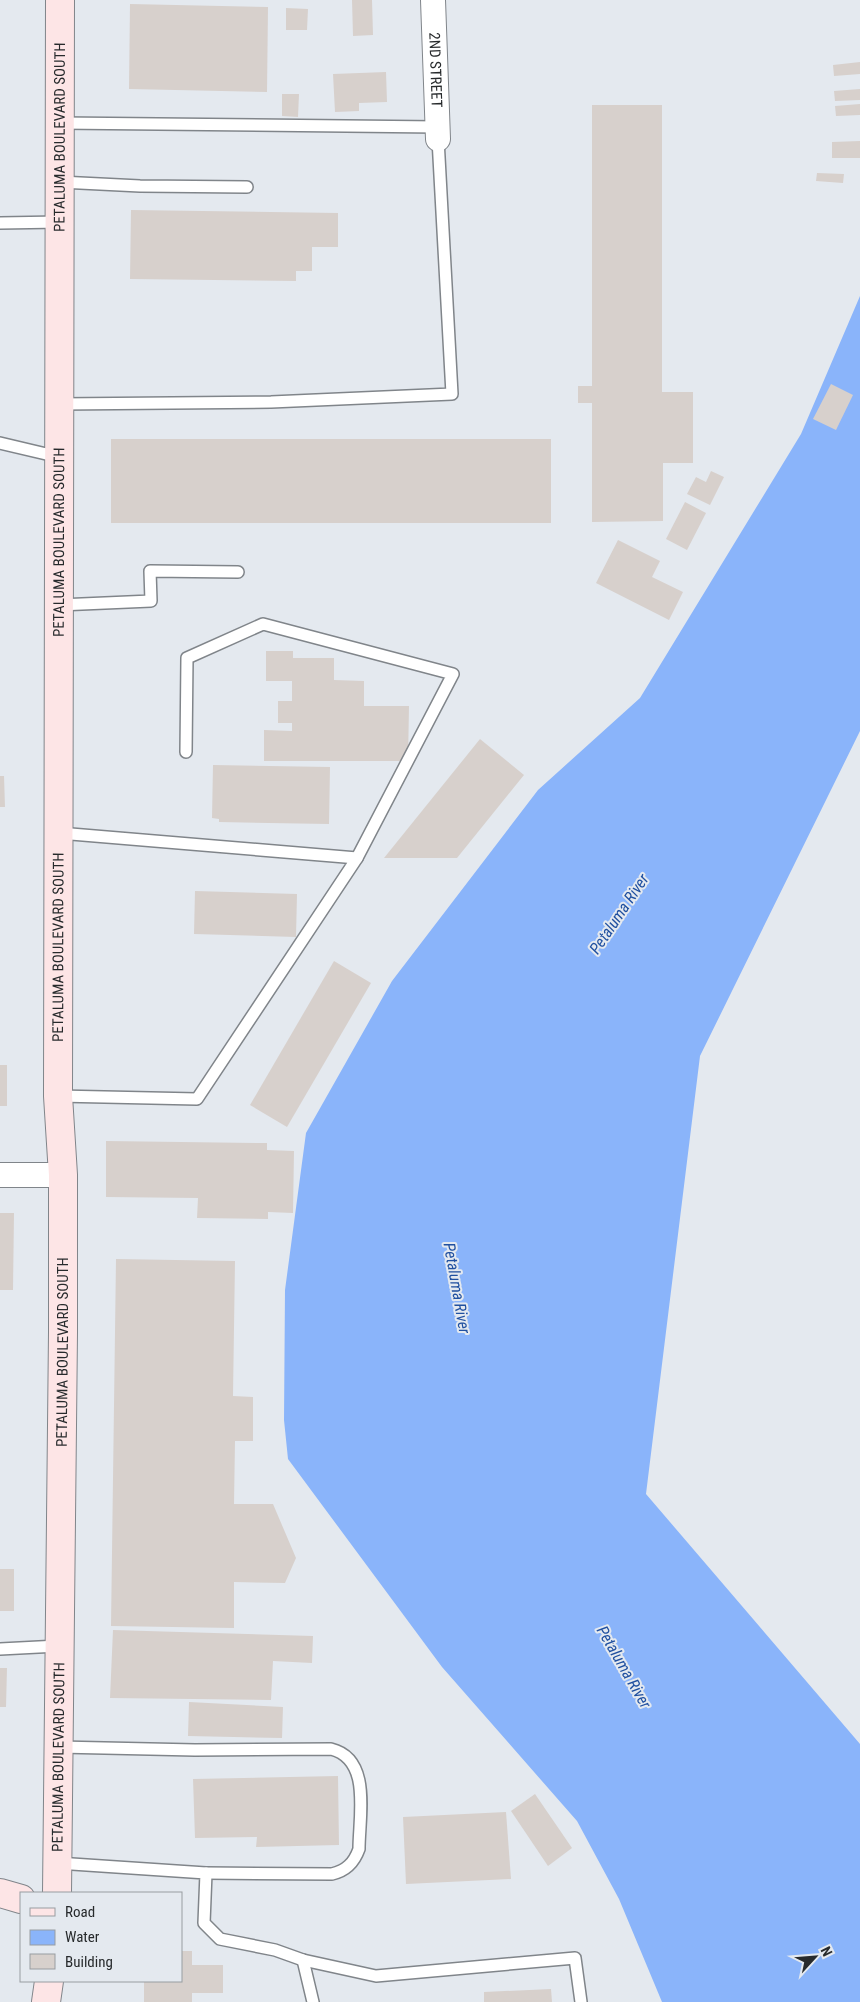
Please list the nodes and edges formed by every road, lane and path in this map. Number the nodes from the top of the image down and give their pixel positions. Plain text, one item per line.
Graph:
1 (60, 0) edge
2 (433, 0) edge
3 (60, 123) junction
4 (438, 133) junction
5 (60, 182) junction
6 (247, 187) dead end
7 (60, 222) junction
8 (0, 223) edge
9 (60, 404) junction
10 (0, 443) edge
11 (60, 457) junction
12 (238, 572) dead end
13 (59, 605) junction
14 (186, 752) dead end
15 (59, 833) junction
16 (357, 858) junction
17 (58, 1096) junction
18 (0, 1175) edge
19 (63, 1175) junction
20 (58, 1646) junction
21 (0, 1649) edge
22 (57, 1747) junction
23 (57, 1863) junction
24 (206, 1873) junction
25 (57, 1892) edge
26 (0, 1894) edge
27 (20, 1899) edge
28 (303, 1960) junction
29 (49, 1982) edge
30 (46, 2002) edge
31 (313, 2002) edge
32 (581, 2002) edge

1 - 3 main road, PETALUMA BOULEVARD SOUTH
2 - 4 street, 2ND STREET
3 - 4 lane
3 - 5 main road, PETALUMA BOULEVARD SOUTH
4 - 9 lane
5 - 6 lane
5 - 7 main road, PETALUMA BOULEVARD SOUTH
7 - 8 lane
7 - 9 main road, PETALUMA BOULEVARD SOUTH
9 - 11 main road, PETALUMA BOULEVARD SOUTH
10 - 11 lane
11 - 13 main road, PETALUMA BOULEVARD SOUTH
12 - 13 lane
13 - 15 main road, PETALUMA BOULEVARD SOUTH
14 - 16 lane
15 - 16 lane
15 - 17 main road, PETALUMA BOULEVARD SOUTH
16 - 17 lane
17 - 19 main road, PETALUMA BOULEVARD SOUTH
18 - 19 street
19 - 20 main road, PETALUMA BOULEVARD SOUTH
20 - 21 lane
20 - 22 main road, PETALUMA BOULEVARD SOUTH
22 - 23 main road, PETALUMA BOULEVARD SOUTH
22 - 24 lane
23 - 24 lane
23 - 25 main road, PETALUMA BOULEVARD SOUTH
24 - 28 lane
26 - 27 main road
28 - 31 lane
28 - 32 lane
29 - 30 main road

